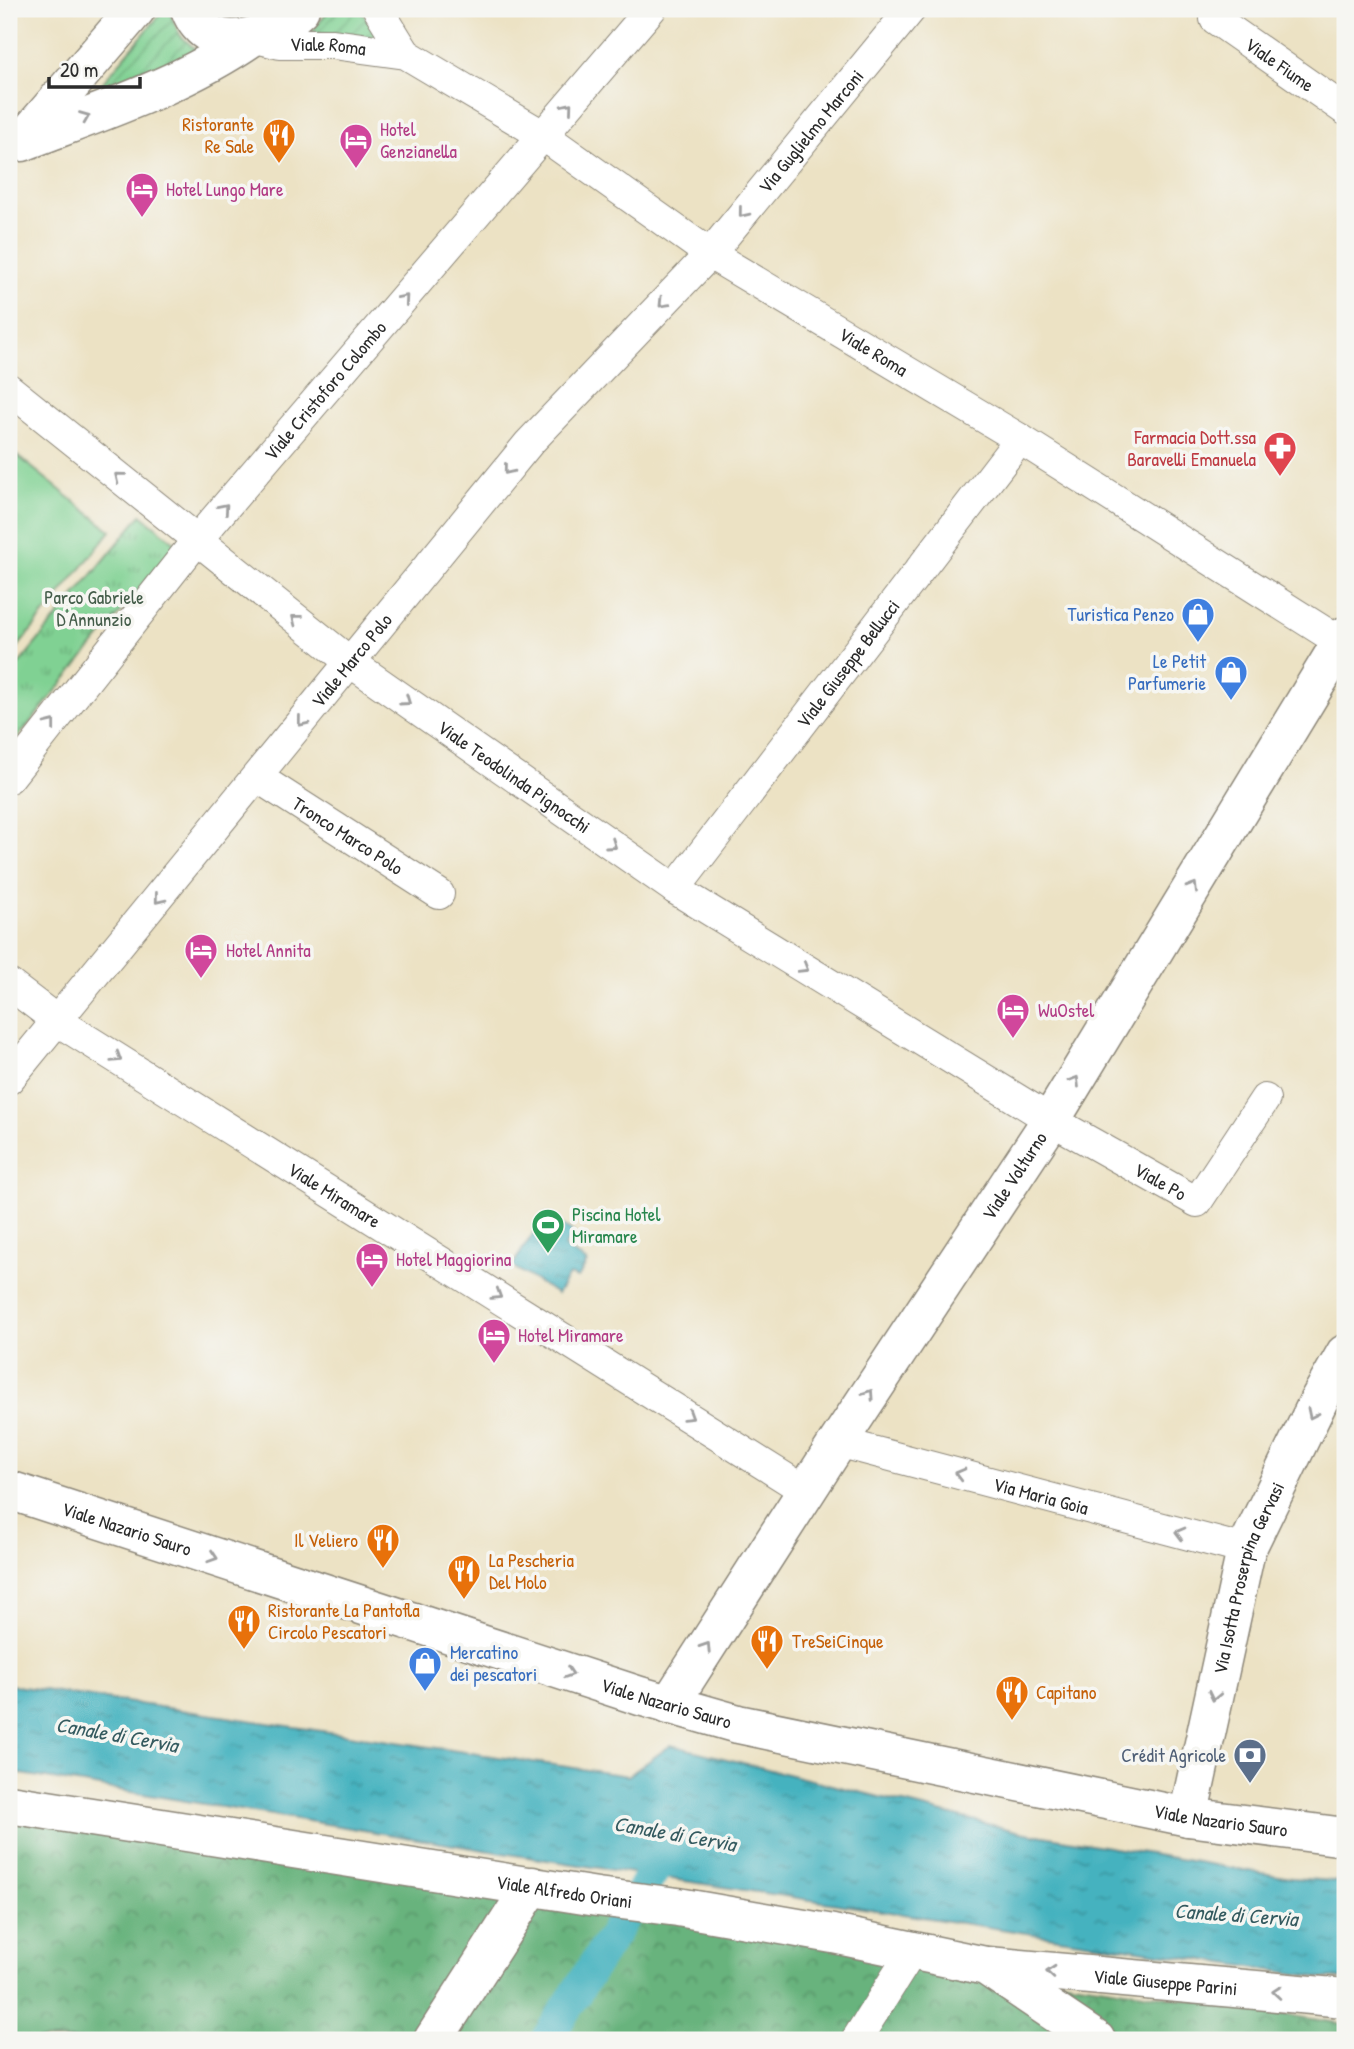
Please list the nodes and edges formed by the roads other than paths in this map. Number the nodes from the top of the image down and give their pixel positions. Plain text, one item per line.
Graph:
1 (136, 9) edge
2 (190, 9) edge
3 (300, 9) edge
4 (379, 9) edge
5 (651, 9) edge
6 (911, 9) edge
7 (1215, 19) dead end
8 (252, 37) junction
9 (406, 54) junction
10 (1345, 110) edge
11 (544, 136) junction
12 (15, 148) edge
13 (710, 254) junction
14 (9, 389) edge
15 (1020, 439) junction
16 (197, 540) junction
17 (1344, 641) edge
18 (350, 662) junction
19 (257, 777) junction
20 (9, 778) edge
21 (675, 889) junction
22 (439, 894) dead end
23 (9, 984) edge
24 (59, 1022) junction
25 (9, 1079) edge
26 (1265, 1100) dead end
27 (1051, 1120) junction
28 (1345, 1354) edge
29 (838, 1441) junction
30 (9, 1490) edge
31 (806, 1491) junction
32 (1246, 1550) junction
33 (654, 1700) junction
34 (9, 1804) edge
35 (1188, 1817) junction
36 (1345, 1837) edge
37 (533, 1886) junction
38 (913, 1950) junction
39 (986, 1966) junction
40 (1345, 1998) edge
41 (433, 2040) edge
42 (856, 2040) edge
43 (1096, 2040) edge

1 - 12 street
2 - 8 street
3 - 8 street
4 - 9 street, Viale Roma
11 -> 5 street, Viale Cristoforo Colombo
6 -> 13 street, Via Guglielmo Marconi
7 - 10 street, Viale Fiume
8 - 9 street, Viale Roma
12 -> 8 street
9 - 11 street, Viale Roma
11 - 13 street, Viale Roma
16 -> 11 street, Viale Cristoforo Colombo
13 - 15 street, Viale Roma
13 -> 18 street, Viale Marco Polo
16 -> 14 street, Viale Teodolinda Pignocchi
15 - 17 street, Viale Roma
15 - 21 street, Viale Giuseppe Bellucci
18 -> 16 street, Viale Teodolinda Pignocchi
20 -> 16 street, Viale Cristoforo Colombo
27 -> 17 street, Viale Volturno
18 -> 19 street, Viale Marco Polo
18 -> 21 street, Viale Teodolinda Pignocchi
19 - 22 street, Tronco Marco Polo
19 -> 24 street, Viale Marco Polo
21 -> 27 street, Viale Teodolinda Pignocchi
23 - 24 street, Viale Miramare
24 - 25 street, Viale Marco Polo
24 -> 31 street, Viale Miramare
26 - 27 street, Viale Po
29 -> 27 street, Viale Volturno
28 -> 32 street, Via Isotta Proserpina Gervasi
29 - 31 street, Viale Volturno
32 -> 29 street, Via Maria Goia
30 -> 33 street, Viale Nazario Sauro
33 -> 31 street, Viale Volturno
32 -> 35 street, Via Isotta Proserpina Gervasi
33 - 35 street, Viale Nazario Sauro
34 - 37 street, Viale Alfredo Oriani
35 - 36 street, Viale Nazario Sauro
37 - 38 street, Viale Alfredo Oriani
37 - 41 street
38 - 39 street, Viale Alfredo Oriani
38 - 42 street
40 -> 39 street, Viale Giuseppe Parini
39 - 43 street, Viale Alfredo Oriani

